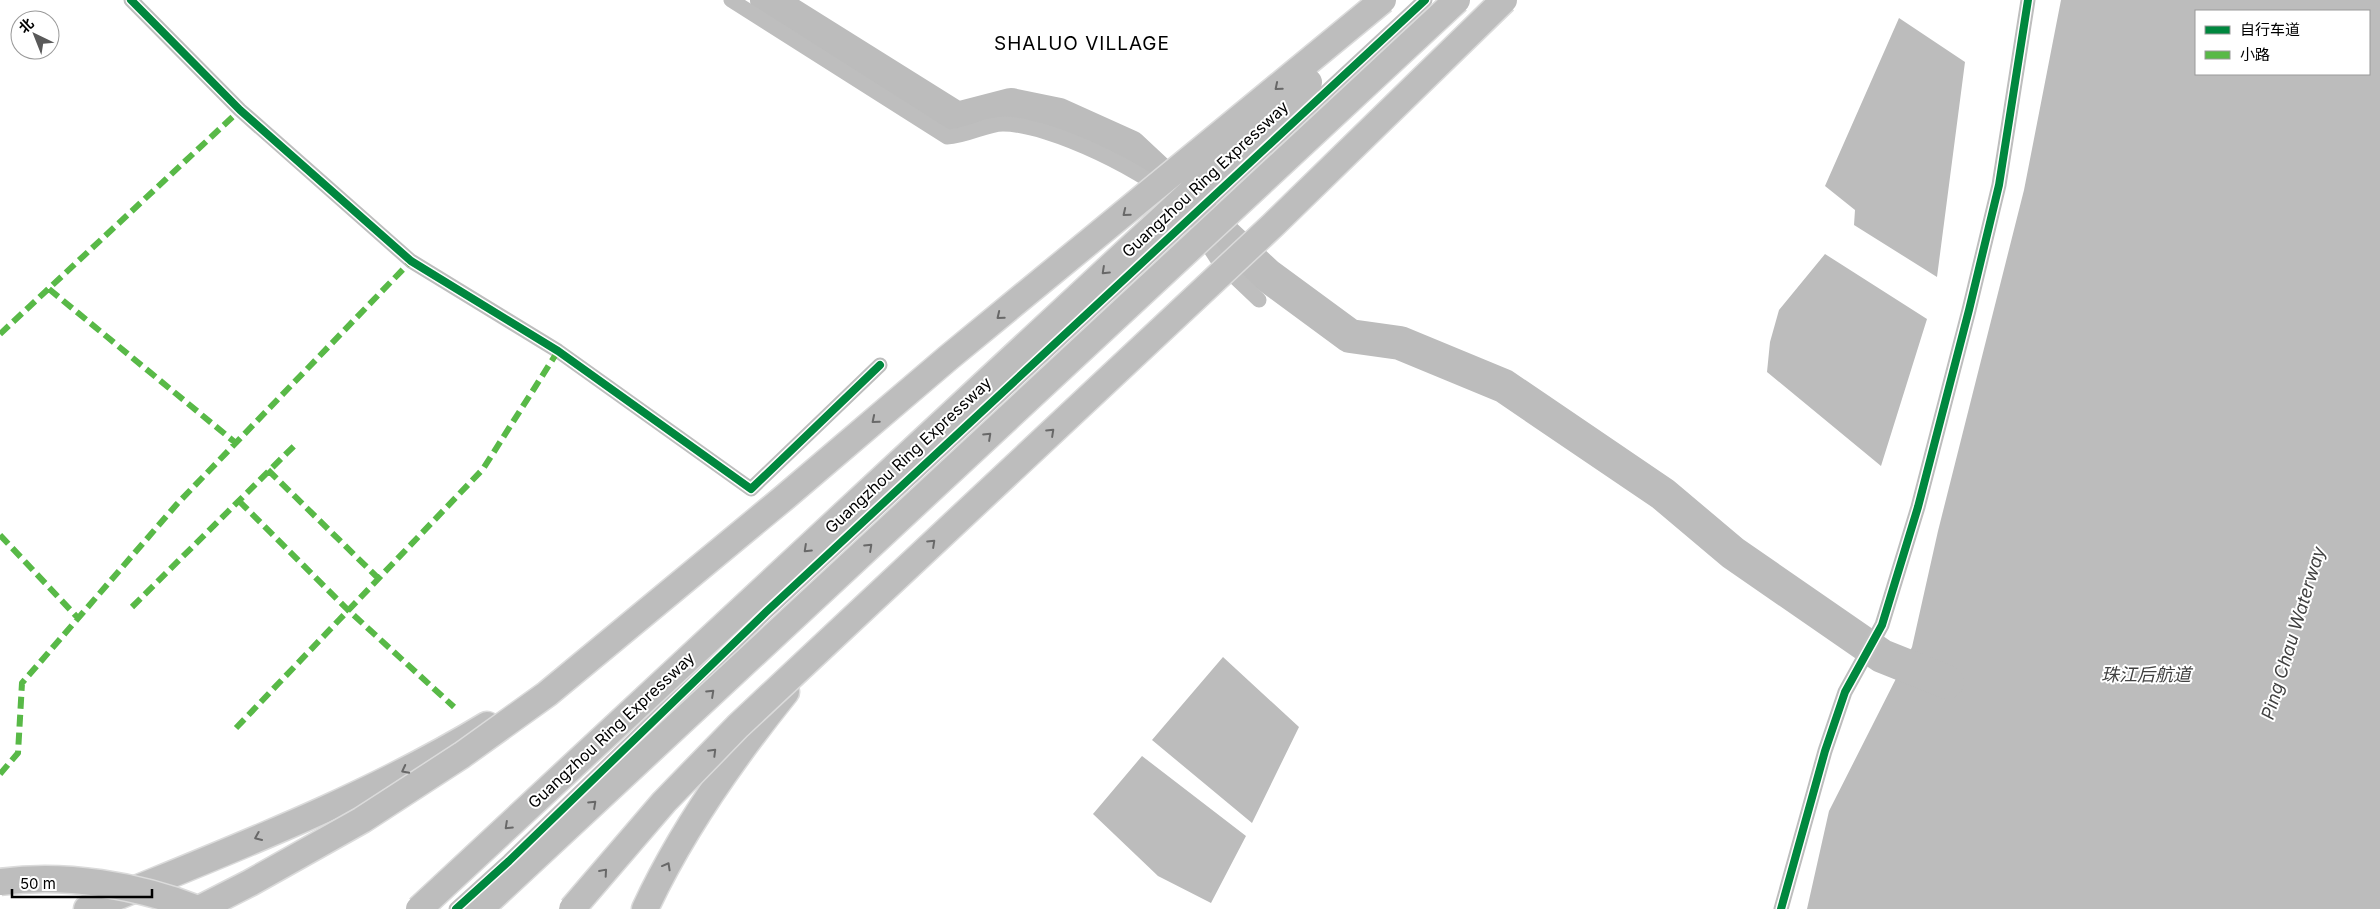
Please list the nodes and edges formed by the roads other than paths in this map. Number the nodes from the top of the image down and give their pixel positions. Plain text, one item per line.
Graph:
1 (131, 0) edge
2 (731, 0) edge
3 (1383, 0) edge
4 (1397, 0) edge
5 (1425, 0) edge
6 (1458, 0) edge
7 (1504, 0) edge
8 (2028, 0) edge
9 (1191, 216) junction
10 (1259, 300) dead end
11 (880, 365) dead end
12 (785, 497) junction
13 (890, 582) junction
14 (0, 882) edge
15 (87, 909) edge
16 (198, 909) edge
17 (419, 909) edge
18 (456, 909) edge
19 (480, 909) edge
20 (572, 909) edge
21 (645, 909) edge
22 (1781, 909) edge

1 - 11 street
2 - 9 street
3 -> 12 highway, bridge
4 -> 17 highway, Guangzhou Ring Expressway, bridge
5 - 9 street
19 -> 6 highway, bridge
13 -> 7 highway, bridge
8 - 22 street
9 - 10 street
9 - 18 street
12 -> 15 highway, bridge
12 - 16 highway, bridge
20 -> 13 highway, bridge
21 -> 13 highway, bridge
14 - 16 highway, bridge

